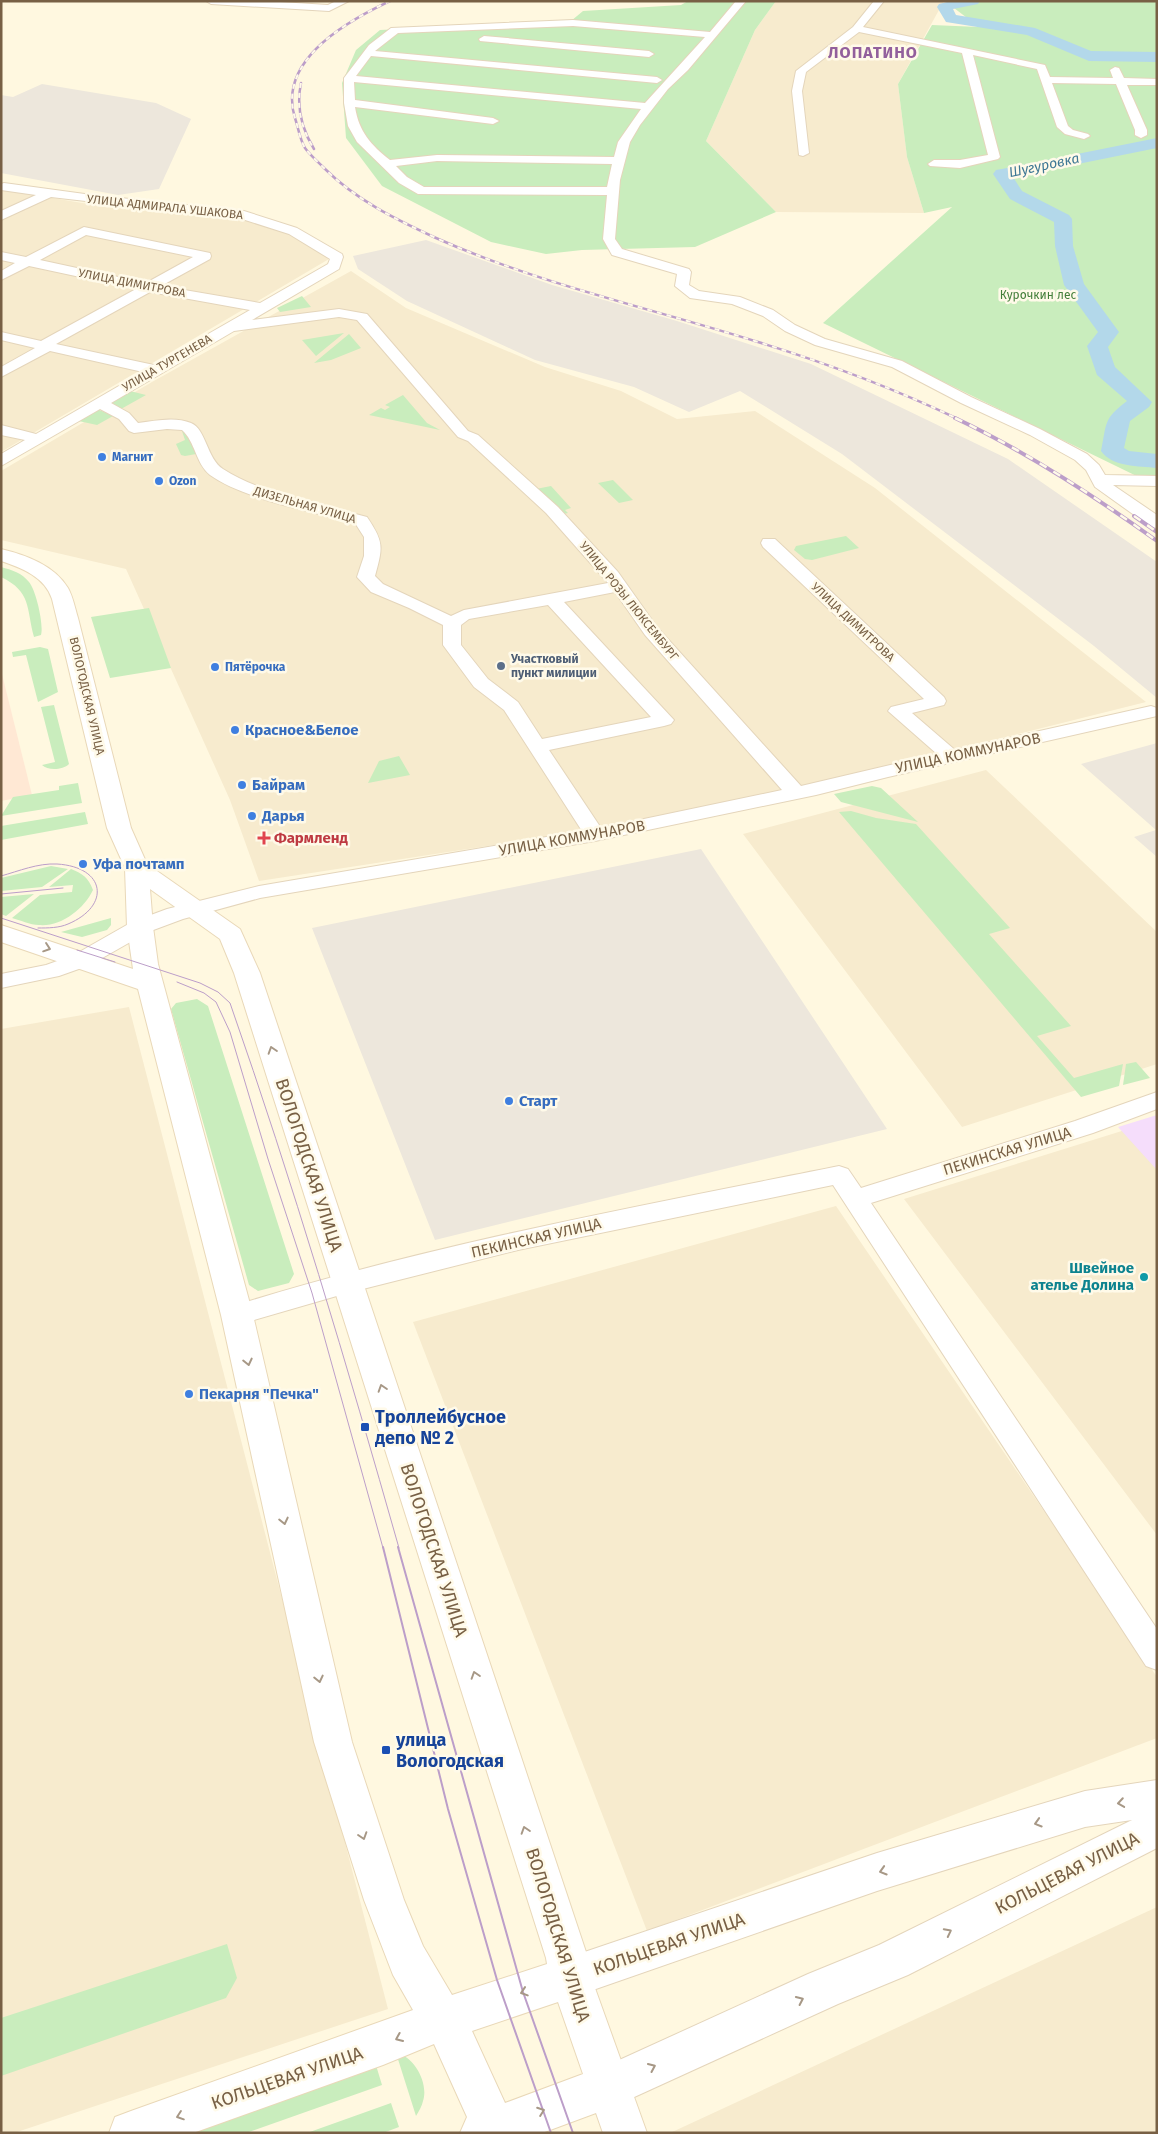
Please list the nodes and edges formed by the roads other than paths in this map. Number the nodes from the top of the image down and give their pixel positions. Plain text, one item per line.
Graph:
1 (211, 1) edge
2 (344, 1) edge
3 (741, 1) edge
4 (879, 1) edge
5 (395, 30) junction
6 (857, 30) junction
7 (713, 35) junction
8 (967, 51) junction
9 (368, 52) junction
10 (649, 54) dead end
11 (1115, 68) dead end
12 (349, 78) junction
13 (657, 80) dead end
14 (1046, 80) junction
15 (1119, 82) junction
16 (1157, 82) edge
17 (349, 103) junction
18 (649, 107) junction
19 (493, 121) dead end
20 (1141, 135) dead end
21 (1084, 136) dead end
22 (803, 153) dead end
23 (619, 161) junction
24 (388, 164) junction
25 (934, 164) dead end
26 (4, 187) dead end
27 (612, 192) junction
28 (48, 194) junction
29 (1, 216) edge
30 (1, 256) edge
31 (30, 262) junction
32 (334, 266) joint
33 (1, 276) edge
34 (147, 287) junction
35 (263, 308) junction
36 (229, 327) junction
37 (1, 336) edge
38 (46, 345) junction
39 (155, 370) junction
40 (1, 373) edge
41 (99, 403) junction
42 (1, 430) edge
43 (38, 439) junction
44 (1, 461) edge
45 (1098, 480) junction
46 (1157, 481) edge
47 (1157, 523) edge
48 (769, 543) dead end
49 (1, 555) edge
50 (619, 586) junction
51 (552, 599) junction
52 (452, 623) junction
53 (1151, 712) dead end
54 (538, 746) junction
55 (952, 757) junction
56 (796, 793) junction
57 (595, 835) junction
58 (137, 868) junction
59 (195, 908) junction
60 (140, 928) junction
61 (1, 933) edge
62 (82, 960) junction
63 (1, 981) edge
64 (151, 984) junction
65 (1157, 1100) edge
66 (856, 1199) junction
67 (348, 1283) junction
68 (237, 1315) junction
69 (1157, 1656) edge
70 (1157, 1798) edge
71 (1157, 1828) edge
72 (570, 1977) junction
73 (444, 2019) junction
74 (608, 2087) junction
75 (491, 2131) edge
76 (131, 2133) edge
77 (625, 2133) edge

1 - 2 street
3 - 7 street
4 - 6 street
5 - 7 street
5 - 9 street
5 - 10 street
6 - 8 street
6 - 22 street
7 - 18 street
8 - 14 street
8 - 25 street
9 - 12 street
9 - 13 street
11 - 15 street
12 - 17 street
12 - 18 street
14 - 15 street
14 - 21 street
15 - 16 street
15 - 20 street
17 - 19 street
17 - 24 street
18 - 23 street
23 - 24 street
23 - 27 street
24 - 27 street
26 - 28 street, УЛИЦА АДМИРАЛА УШАКОВА
27 - 45 street
28 - 29 street
28 - 32 street, УЛИЦА АДМИРАЛА УШАКОВА
30 - 31 street, УЛИЦА ДИМИТРОВА
31 - 33 street
31 - 34 street, УЛИЦА ДИМИТРОВА
31 - 34 street
32 - 35 street, УЛИЦА ТУРГЕНЕВА
34 - 35 street, УЛИЦА ДИМИТРОВА
34 - 38 street
35 - 36 street, УЛИЦА ТУРГЕНЕВА
36 - 39 street, УЛИЦА ТУРГЕНЕВА
36 - 50 street, УЛИЦА РОЗЫ ЛЮКСЕМБУРГ
37 - 38 street
38 - 39 street
38 - 40 street
39 - 41 street, УЛИЦА ТУРГЕНЕВА
41 - 43 street, УЛИЦА ТУРГЕНЕВА
41 - 52 street, ДИЗЕЛЬНАЯ УЛИЦА
42 - 43 street
43 - 44 street, УЛИЦА ТУРГЕНЕВА
45 - 46 street
45 - 47 street
48 - 55 street, УЛИЦА ДИМИТРОВА
49 - 58 main road, ВОЛОГОДСКАЯ УЛИЦА
50 - 51 street
50 - 56 street, УЛИЦА РОЗЫ ЛЮКСЕМБУРГ
51 - 52 street
51 - 54 street
52 - 54 street
53 - 55 street, УЛИЦА КОММУНАРОВ
54 - 57 street
55 - 56 street, УЛИЦА КОММУНАРОВ
56 - 57 street, УЛИЦА КОММУНАРОВ
57 - 59 street, УЛИЦА КОММУНАРОВ
58 - 59 main road, ВОЛОГОДСКАЯ УЛИЦА
58 - 60 main road, ВОЛОГОДСКАЯ УЛИЦА
59 - 60 street, УЛИЦА КОММУНАРОВ
67 -> 59 main road, ВОЛОГОДСКАЯ УЛИЦА
60 - 62 street, УЛИЦА КОММУНАРОВ
60 - 64 main road, ВОЛОГОДСКАЯ УЛИЦА
61 -> 62 main road
62 - 63 street, УЛИЦА КОММУНАРОВ
62 - 64 main road
64 - 68 main road, ВОЛОГОДСКАЯ УЛИЦА
65 - 66 street, ПЕКИНСКАЯ УЛИЦА
66 - 67 street, ПЕКИНСКАЯ УЛИЦА
66 - 69 street
67 - 68 street, ПЕКИНСКАЯ УЛИЦА
72 -> 67 main road, ВОЛОГОДСКАЯ УЛИЦА
68 -> 73 main road, ВОЛОГОДСКАЯ УЛИЦА
70 -> 72 main road, КОЛЬЦЕВАЯ УЛИЦА
74 -> 71 main road, КОЛЬЦЕВАЯ УЛИЦА
72 -> 73 main road, КОЛЬЦЕВАЯ УЛИЦА
72 - 74 main road, ВОЛОГОДСКАЯ УЛИЦА
73 - 75 main road, ВОЛОГОДСКАЯ УЛИЦА
73 -> 76 main road, КОЛЬЦЕВАЯ УЛИЦА
75 -> 74 main road, КОЛЬЦЕВАЯ УЛИЦА
74 - 77 main road, ВОЛОГОДСКАЯ УЛИЦА

